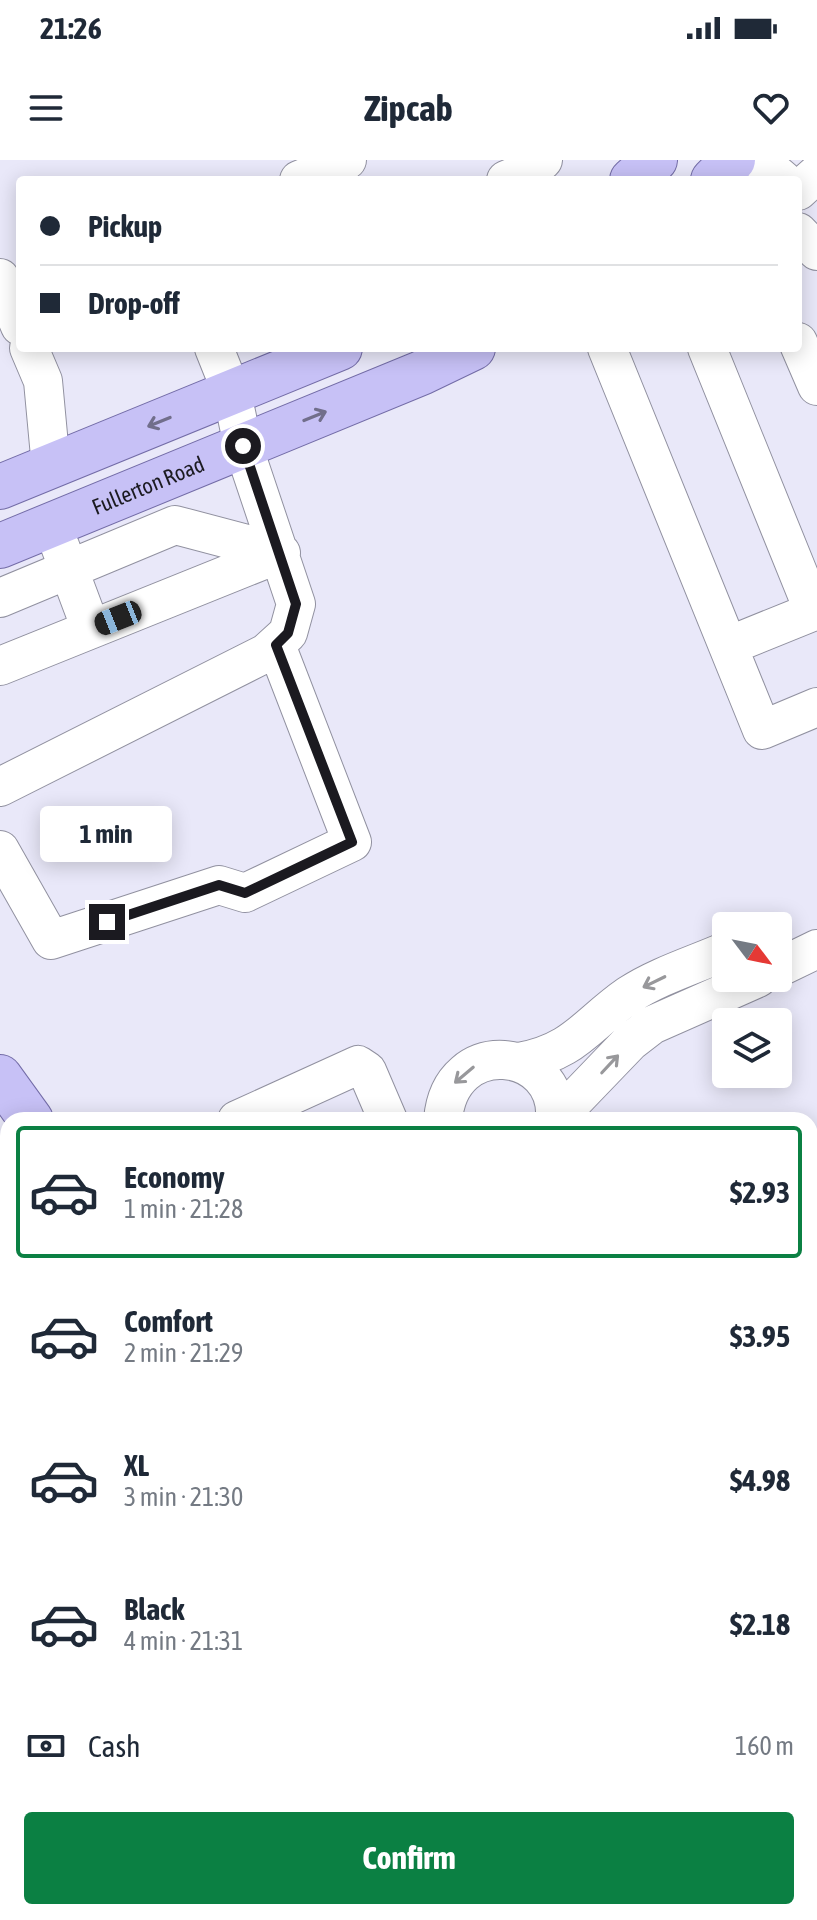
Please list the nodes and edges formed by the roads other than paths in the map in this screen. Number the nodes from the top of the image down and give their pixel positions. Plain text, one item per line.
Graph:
1 (347, 160) edge
2 (543, 160) edge
3 (733, 160) edge
4 (759, 160) edge
5 (817, 174) edge
6 (309, 176) edge
7 (513, 176) edge
8 (717, 176) edge
9 (778, 176) edge
10 (802, 187) edge
11 (802, 236) edge
12 (817, 251) edge
13 (0, 278) edge
14 (16, 316) edge
15 (802, 351) edge
16 (31, 352) edge
17 (216, 352) edge
18 (330, 352) edge
19 (464, 352) edge
20 (609, 352) edge
21 (709, 352) edge
22 (817, 386) edge
23 (232, 393) junction
24 (243, 446) junction
25 (51, 467) junction
26 (0, 487) edge
27 (51, 525) junction
28 (0, 546) edge
29 (281, 553) junction
30 (69, 570) junction
31 (0, 598) edge
32 (815, 611) edge
33 (91, 629) junction
34 (276, 645) junction
35 (728, 646) junction
36 (0, 666) edge
37 (817, 707) edge
38 (0, 787) edge
39 (1, 853) edge
40 (817, 934) edge
41 (792, 935) edge
42 (817, 949) edge
43 (712, 957) edge
44 (792, 961) edge
45 (726, 992) edge
46 (519, 1062) junction
47 (0, 1077) edge
48 (25, 1112) edge
49 (255, 1112) edge
50 (385, 1112) edge
51 (443, 1112) edge
52 (556, 1112) edge
53 (563, 1112) edge

1 - 6 lane
2 - 7 lane
3 - 8 main road
4 - 9 lane
5 - 10 lane
11 - 12 lane
13 - 14 lane
15 - 22 lane
16 - 25 lane
17 - 23 lane
18 - 23 main road
24 -> 19 main road, Fullerton Road
20 - 35 lane
21 - 32 lane
23 - 24 lane
23 -> 25 main road
24 - 27 main road, Fullerton Road
24 - 29 lane
25 - 26 main road
27 - 28 main road, Fullerton Road
27 - 30 lane
29 - 30 lane
29 - 33 lane
29 - 34 lane
30 - 31 lane
30 - 33 lane
32 - 35 lane
33 - 36 lane
34 - 38 lane
34 - 39 lane
35 - 37 lane
40 - 41 lane
42 - 44 lane
43 -> 46 lane
53 -> 45 lane
46 -> 51 lane
46 - 52 lane
47 - 48 main road
49 - 50 lane

